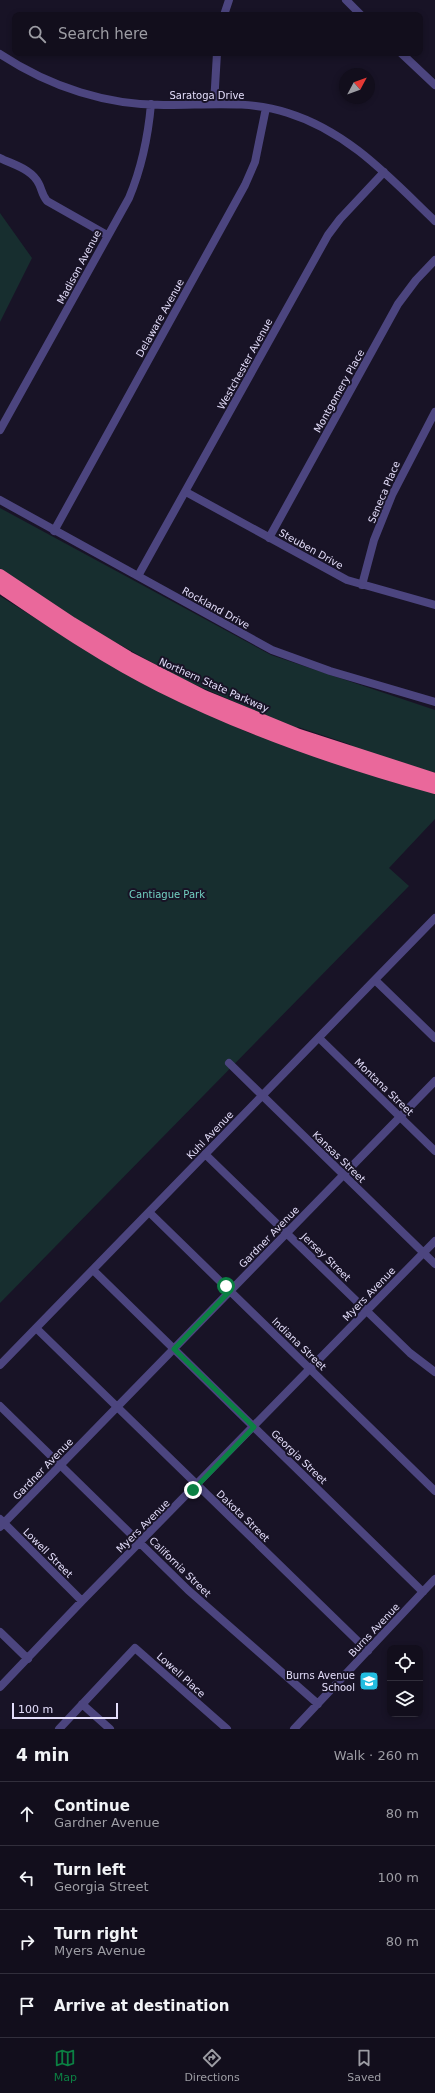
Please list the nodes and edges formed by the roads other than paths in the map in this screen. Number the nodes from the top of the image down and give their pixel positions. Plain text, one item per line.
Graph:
1 (229, 0) edge
2 (346, 0) edge
3 (225, 12) edge
4 (358, 12) edge
5 (0, 54) edge
6 (216, 56) edge
7 (404, 56) edge
8 (435, 85) edge
9 (151, 104) junction
10 (214, 104) junction
11 (266, 108) junction
12 (0, 158) edge
13 (384, 172) junction
14 (435, 221) edge
15 (107, 235) junction
16 (435, 260) edge
17 (435, 412) edge
18 (0, 430) edge
19 (186, 492) junction
20 (0, 500) edge
21 (54, 531) junction
22 (269, 538) junction
23 (0, 575) edge
24 (138, 576) junction
25 (362, 585) junction
26 (0, 587) edge
27 (435, 605) edge
28 (435, 702) edge
29 (266, 727) junction
30 (295, 739) junction
31 (435, 778) edge
32 (435, 788) edge
33 (432, 921) edge
34 (375, 980) junction
35 (319, 1038) junction
36 (435, 1038) edge
37 (229, 1063) dead end
38 (435, 1081) edge
39 (262, 1096) junction
40 (400, 1117) junction
41 (435, 1151) edge
42 (205, 1154) junction
43 (343, 1175) junction
44 (149, 1212) junction
45 (287, 1233) junction
46 (435, 1241) edge
47 (423, 1253) junction
48 (435, 1264) edge
49 (92, 1270) junction
50 (230, 1291) junction
51 (367, 1311) junction
52 (36, 1328) junction
53 (174, 1349) junction
54 (0, 1365) edge
55 (310, 1369) junction
56 (435, 1372) edge
57 (0, 1406) edge
58 (117, 1407) junction
59 (254, 1427) junction
60 (61, 1465) junction
61 (197, 1485) junction
62 (435, 1491) edge
63 (1, 1523) edge
64 (141, 1543) junction
65 (435, 1579) edge
66 (423, 1592) junction
67 (82, 1601) junction
68 (0, 1632) edge
69 (368, 1651) junction
70 (28, 1659) junction
71 (0, 1687) edge
72 (82, 1704) junction
73 (318, 1704) junction
74 (59, 1729) edge
75 (110, 1729) edge
76 (227, 1729) edge
77 (294, 1729) edge

1 - 3 street
2 - 4 street
5 - 9 street, Saratoga Drive
6 - 10 street
7 - 8 street
9 - 10 street, Saratoga Drive
9 - 15 street, Madison Avenue
10 - 11 street, Saratoga Drive
11 - 13 street, Saratoga Drive
11 - 21 street, Delaware Avenue
12 - 15 street
13 - 14 street, Saratoga Drive
13 - 19 street, Westchester Avenue
15 - 18 street, Madison Avenue
16 - 22 street, Montgomery Place
17 - 25 street, Seneca Place
19 - 22 street, Steuben Drive
19 - 24 street, Westchester Avenue
20 - 21 street, Rockland Drive
21 - 24 street, Rockland Drive
22 - 25 street, Steuben Drive
23 - 29 highway, Northern State Parkway
24 - 28 street, Rockland Drive
25 - 27 street, Steuben Drive
26 - 29 highway, Northern State Parkway
29 - 30 highway, Northern State Parkway
30 - 31 highway, Northern State Parkway
30 - 32 highway, Northern State Parkway
33 - 34 street, Kuhl Avenue
34 - 35 street, Kuhl Avenue
34 - 36 street
35 - 39 street, Kuhl Avenue
35 - 40 street, Montana Street
37 - 39 street, Kansas Street
38 - 40 street, Gardner Avenue
39 - 42 street, Kuhl Avenue
39 - 43 street, Kansas Street
40 - 41 street, Montana Street
40 - 43 street, Gardner Avenue
42 - 44 street, Kuhl Avenue
42 - 45 street, Jersey Street
43 - 45 street, Gardner Avenue
43 - 47 street, Kansas Street
44 - 49 street, Kuhl Avenue
44 - 50 street, Indiana Street
45 - 50 street, Gardner Avenue
45 - 51 street, Jersey Street
46 - 47 street, Myers Avenue
47 - 48 street, Kansas Street
47 - 51 street, Myers Avenue
49 - 52 street, Kuhl Avenue
49 - 53 street, Georgia Street
50 - 53 street, Gardner Avenue
50 - 55 street, Indiana Street
51 - 55 street, Myers Avenue
51 - 56 street, Jersey Street
52 - 54 street, Kuhl Avenue
52 - 58 street, Dakota Street
53 - 58 street, Gardner Avenue
53 - 59 street, Georgia Street
55 - 59 street, Myers Avenue
55 - 62 street, Indiana Street
57 - 60 street, California Street
58 - 60 street, Gardner Avenue
58 - 61 street, Dakota Street
59 - 61 street, Myers Avenue
59 - 66 street, Georgia Street
60 - 63 street, Gardner Avenue
60 - 64 street, California Street
61 - 64 street, Myers Avenue
61 - 69 street, Dakota Street
63 - 67 street, Lowell Street
64 - 67 street, Myers Avenue
64 - 73 street, California Street
65 - 66 street, Burns Avenue
66 - 69 street, Burns Avenue
67 - 70 street, Myers Avenue
68 - 70 street
69 - 73 street, Burns Avenue
70 - 71 street, Myers Avenue
72 - 74 street
72 - 75 street
72 - 76 street, Lowell Place
73 - 77 street, Burns Avenue

